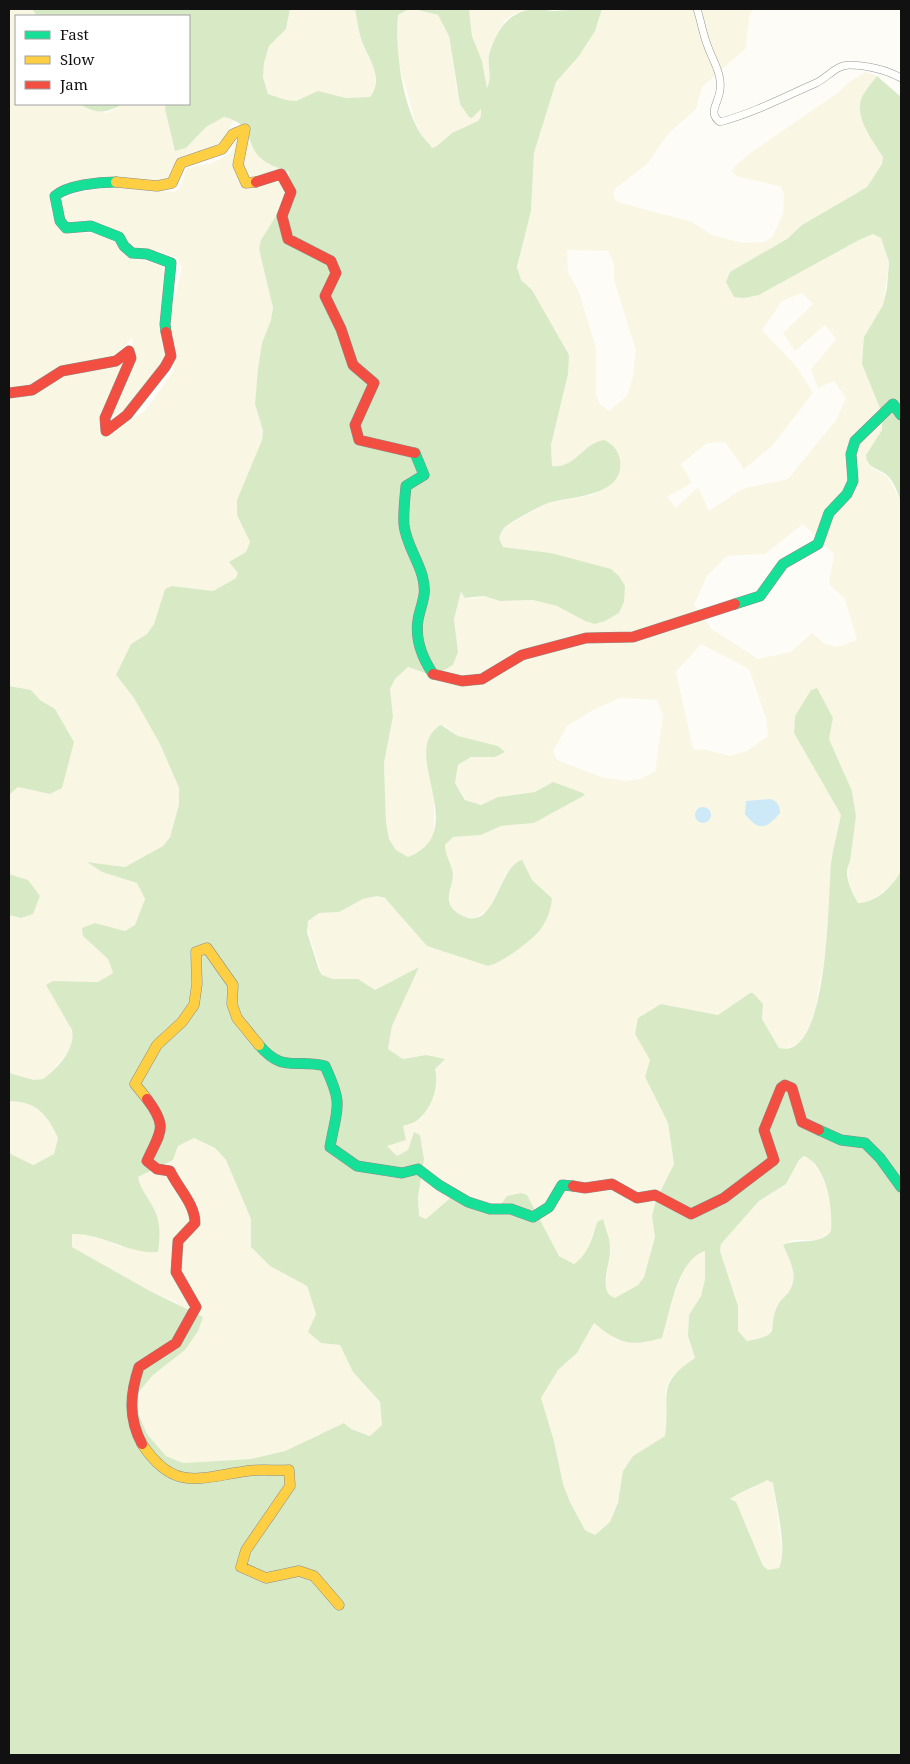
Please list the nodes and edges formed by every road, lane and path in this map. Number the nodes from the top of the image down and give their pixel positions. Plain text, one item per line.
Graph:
1 (698, 9) edge
2 (901, 78) edge
3 (9, 393) edge
4 (901, 416) edge
5 (901, 1187) edge
6 (338, 1605) dead end

1 - 2 street
3 - 4 street
5 - 6 street

